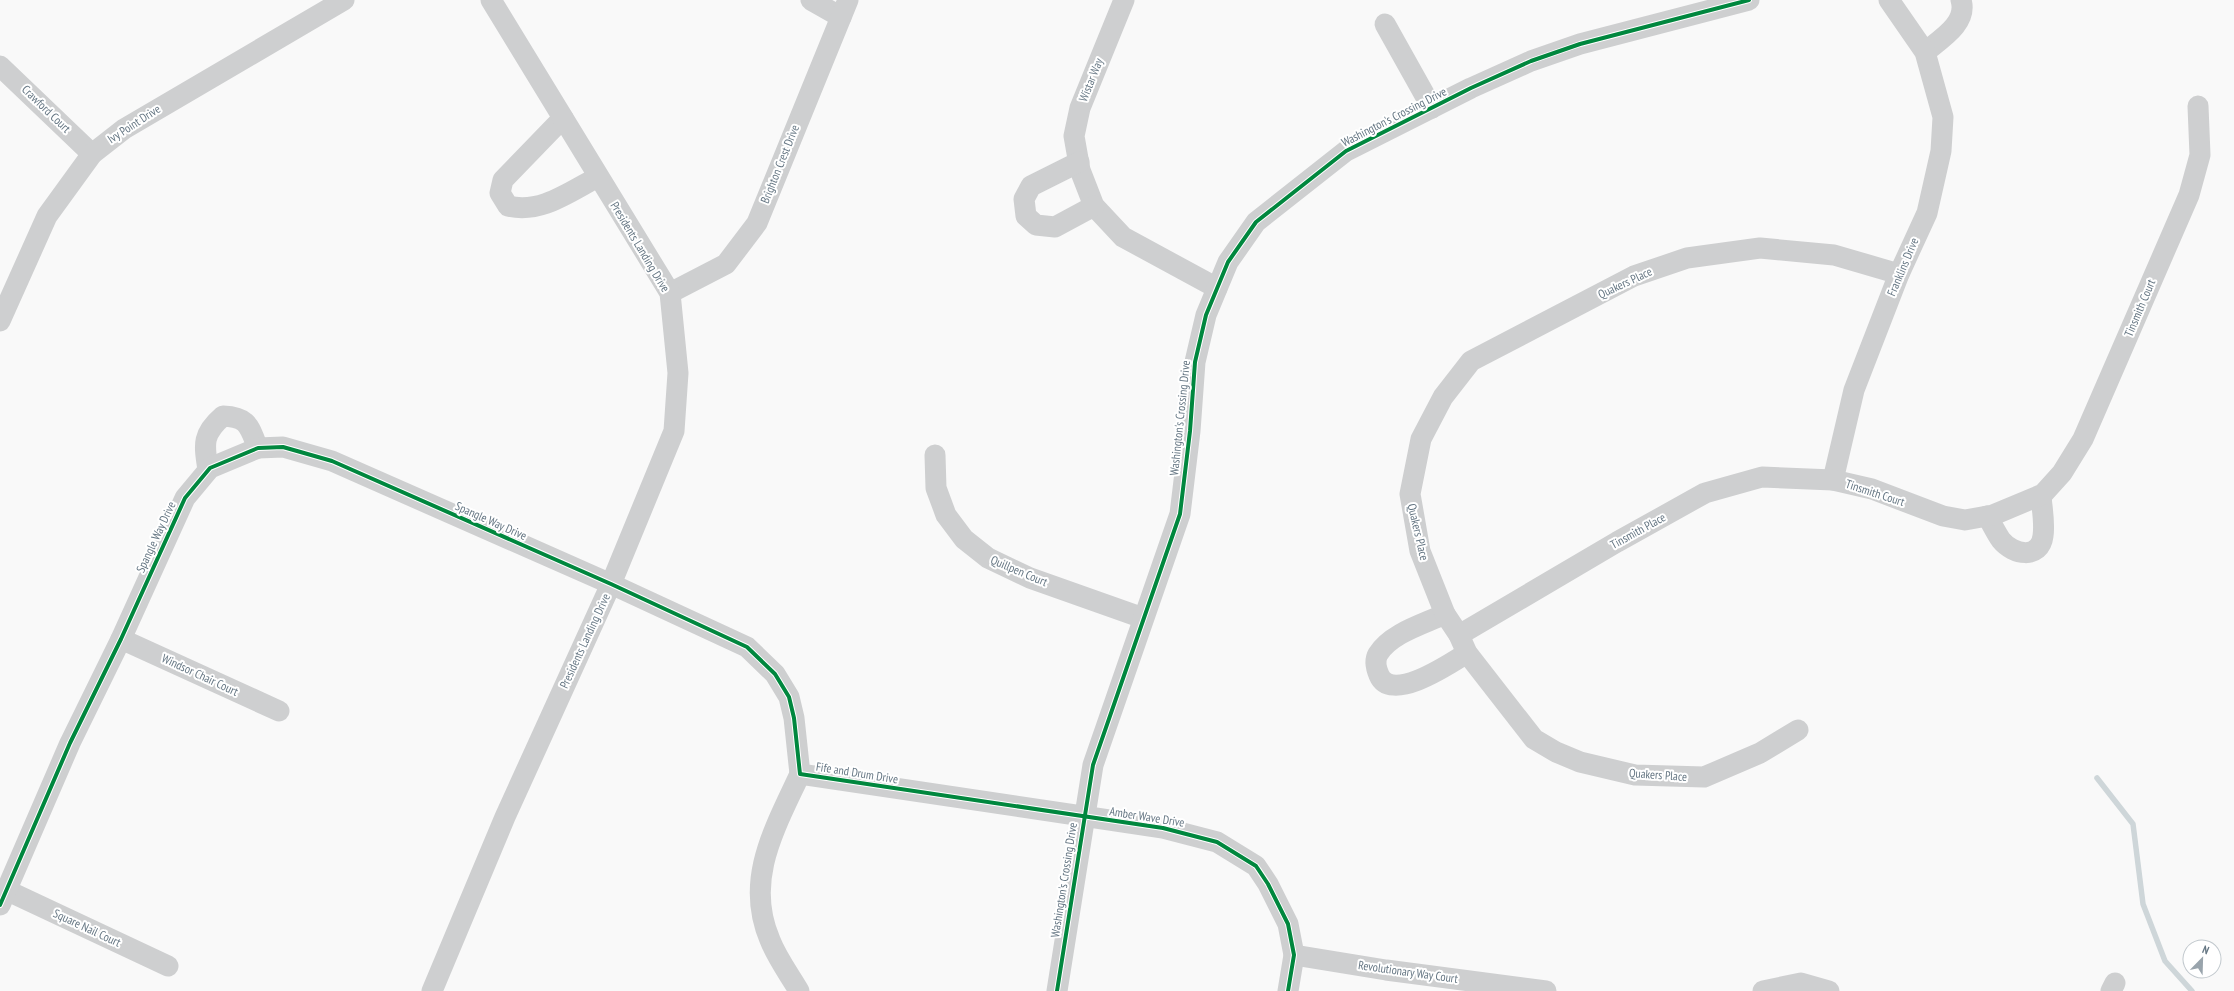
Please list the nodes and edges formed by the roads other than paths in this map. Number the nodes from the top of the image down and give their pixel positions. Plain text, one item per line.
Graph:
1 (344, 0) edge
2 (491, 0) edge
3 (812, 0) edge
4 (1124, 0) edge
5 (1749, 0) edge
6 (1961, 0) edge
7 (1895, 1) edge
8 (1700, 6) edge
9 (845, 9) edge
10 (1385, 24) dead end
11 (1925, 52) junction
12 (0, 66) edge
13 (2198, 106) dead end
14 (1432, 108) junction
15 (563, 118) junction
16 (92, 154) junction
17 (1079, 162) junction
18 (598, 177) junction
19 (1094, 206) junction
20 (1899, 274) junction
21 (1217, 288) junction
22 (670, 293) junction
23 (0, 321) edge
24 (258, 448) junction
25 (935, 455) dead end
26 (208, 470) junction
27 (1833, 480) junction
28 (2040, 496) junction
29 (1987, 516) junction
30 (611, 584) junction
31 (1445, 614) junction
32 (1143, 618) junction
33 (121, 639) junction
34 (1463, 644) junction
35 (279, 711) dead end
36 (1798, 730) dead end
37 (800, 774) junction
38 (1084, 817) junction
39 (3, 897) edge
40 (1294, 955) junction
41 (168, 966) dead end
42 (1505, 988) edge
43 (432, 991) edge
44 (799, 991) edge
45 (1057, 991) edge
46 (1288, 991) edge
47 (1546, 991) edge
48 (1763, 991) edge
49 (1829, 991) edge

1 - 16 street, Ivy Point Drive
2 - 15 street, Presidents Landing Drive
3 - 9 street
4 - 17 street, Wistar Way
5 - 8 street, Washington's Crossing Drive
6 - 11 street
7 - 11 street, Franklins Drive
8 - 14 street, Washington's Crossing Drive
9 - 22 street, Brighton Crest Drive
10 - 14 street
11 - 20 street, Franklins Drive
12 - 16 street, Crawford Court
13 - 28 street, Tinsmith Court
14 - 21 street, Washington's Crossing Drive
15 - 18 street, Presidents Landing Drive
15 - 18 street
16 - 23 street, Ivy Point Drive
17 - 19 street, Wistar Way
17 - 19 street
18 - 22 street, Presidents Landing Drive
19 - 21 street, Wistar Way
20 - 27 street, Franklins Drive
20 - 31 street, Quakers Place
21 - 32 street, Washington's Crossing Drive
22 - 30 street, Presidents Landing Drive
24 - 26 street, Spangle Way Drive
24 - 26 street
24 - 30 street, Spangle Way Drive
25 - 32 street, Quillpen Court
26 - 33 street, Spangle Way Drive
27 - 29 street, Tinsmith Court
27 - 34 street, Tinsmith Place
28 - 29 street, Tinsmith Court
28 - 29 street
30 - 37 street, Fife and Drum Drive
30 - 43 street, Presidents Landing Drive
31 - 34 street, Quakers Place
31 - 34 street, Tinsmith Place
32 - 38 street, Washington's Crossing Drive
33 - 35 street, Windsor Chair Court
33 - 39 street, Spangle Way Drive
34 - 36 street, Quakers Place
37 - 38 street, Fife and Drum Drive
37 - 44 street
38 - 40 street, Amber Wave Drive
38 - 45 street, Washington's Crossing Drive
39 - 41 street, Square Nail Court
40 - 42 street, Revolutionary Way Court
40 - 46 street, Amber Wave Drive
42 - 47 street, Revolutionary Way Court
48 - 49 street

